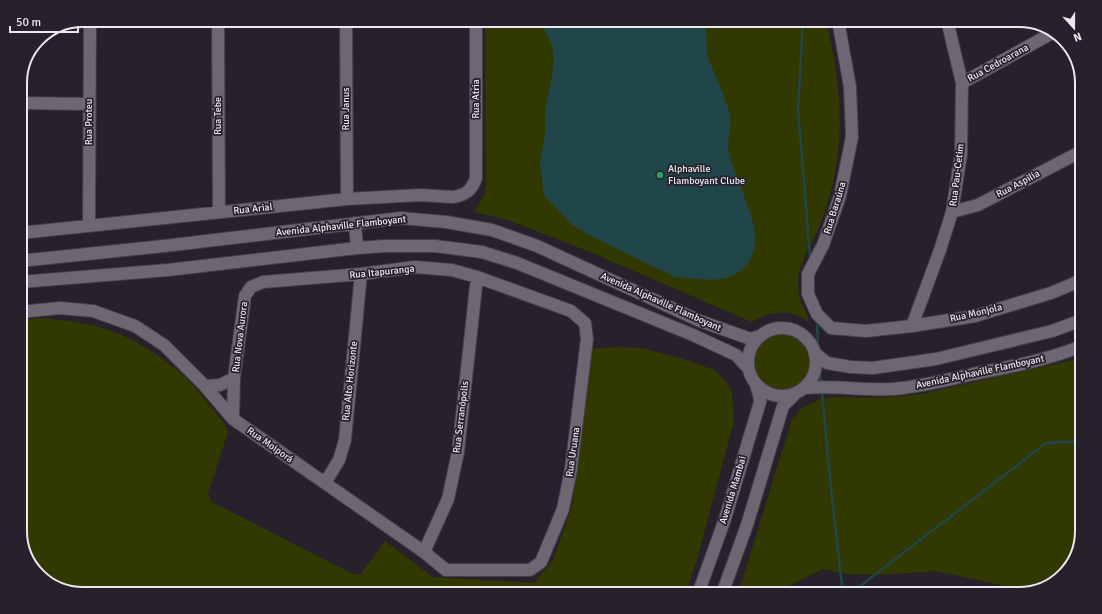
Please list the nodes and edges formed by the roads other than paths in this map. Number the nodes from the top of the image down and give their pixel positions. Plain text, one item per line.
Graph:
1 (90, 27) edge
2 (218, 27) edge
3 (346, 27) edge
4 (476, 27) edge
5 (839, 27) edge
6 (949, 27) edge
7 (1048, 35) edge
8 (962, 82) junction
9 (27, 103) edge
10 (89, 104) junction
11 (1075, 155) edge
12 (476, 178) joint
13 (347, 199) junction
14 (219, 212) junction
15 (952, 212) junction
16 (89, 224) junction
17 (355, 224) junction
18 (27, 231) edge
19 (357, 248) junction
20 (27, 260) edge
21 (361, 274) junction
22 (477, 277) junction
23 (27, 281) edge
24 (264, 282) joint
25 (1075, 283) edge
26 (27, 311) edge
27 (585, 323) joint
28 (1075, 323) edge
29 (912, 326) junction
30 (866, 331) joint
31 (760, 336) junction
32 (1075, 349) edge
33 (815, 353) junction
34 (748, 368) junction
35 (234, 378) junction
36 (756, 385) junction
37 (205, 386) junction
38 (800, 391) junction
39 (233, 419) junction
40 (325, 484) junction
41 (424, 552) junction
42 (530, 570) joint
43 (701, 587) edge
44 (725, 587) edge

1 - 10 street, Rua Proteu
2 - 14 street, Rua Tebe
3 - 13 street, Rua Janus
4 - 12 street, Rua Atria
5 - 30 street, Rua Baraúna
6 - 8 street, Rua Pau-Cetim
7 - 8 street, Rua Cedroarana
8 - 15 street, Rua Pau-Cetim
9 - 10 street
10 - 16 street, Rua Proteu
11 - 15 street, Rua Aspilia
12 - 13 street, Rua Arial
13 - 14 street, Rua Arial
14 - 16 street, Rua Arial
15 - 29 street, Rua Pau-Cetim
16 - 18 street, Rua Arial
17 - 19 street
17 - 20 street, Avenida Alphaville Flamboyant
17 - 31 street, Avenida Alphaville Flamboyant
19 - 23 street, Avenida Alphaville Flamboyant
19 - 34 street, Avenida Alphaville Flamboyant
21 - 22 street, Rua Itapuranga
21 - 24 street, Rua Itapuranga
21 - 40 street, Rua Alto Horizonte
22 - 27 street, Rua Itapuranga
22 - 41 street, Rua Serranópolis
24 - 35 street, Rua Nova Aurora
25 - 29 street, Rua Monjola
26 - 37 street, Rua Moiporá
27 - 42 street, Rua Uruana
28 - 33 street
29 - 30 street, Rua Monjola
31 - 33 street
31 - 34 street
32 - 38 street, Avenida Alphaville Flamboyant
33 - 38 street
34 - 36 street
35 - 37 street, Rua Nova Aurora
35 - 39 street, Rua Nova Aurora
36 - 38 street
36 - 43 street, Avenida Mambai
37 - 39 street, Rua Moiporá
38 - 44 street
39 - 40 street, Rua Moiporá
40 - 41 street, Rua Moiporá
41 - 42 street, Rua Moiporá

